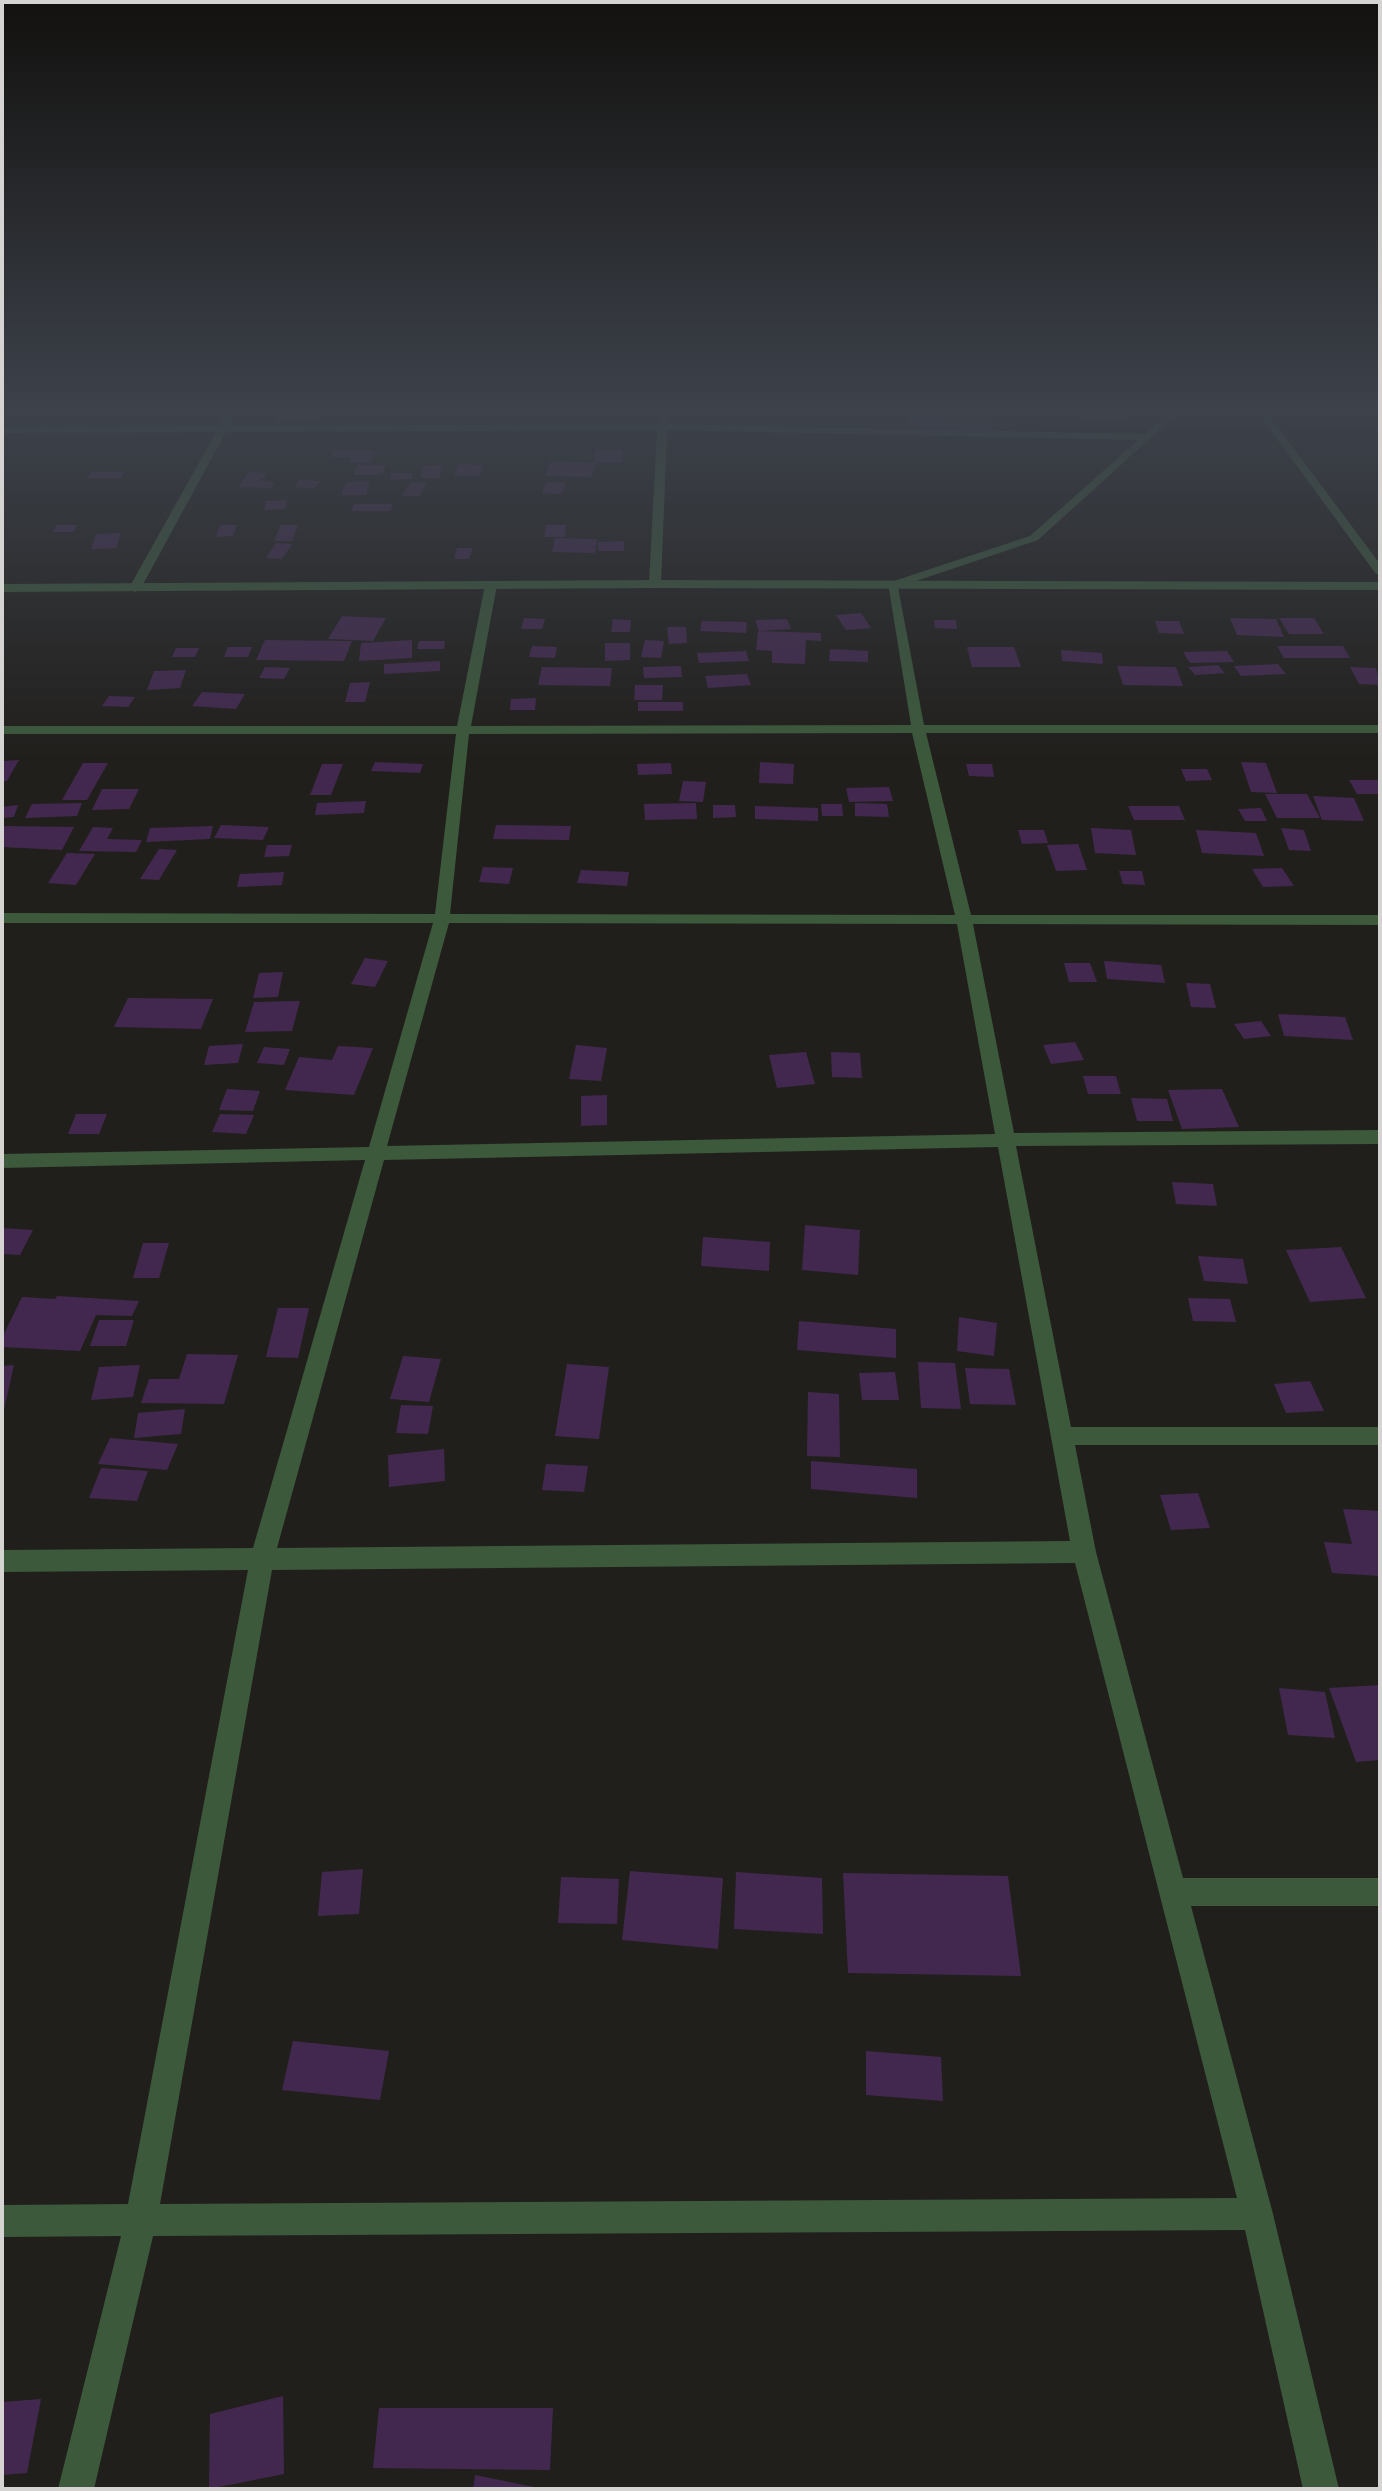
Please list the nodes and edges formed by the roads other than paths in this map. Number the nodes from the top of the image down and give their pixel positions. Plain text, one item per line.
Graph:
1 (167, 530) edge
2 (657, 530) edge
3 (1043, 530) edge
4 (1349, 530) edge
5 (1380, 572) edge
6 (655, 584) junction
7 (491, 585) junction
8 (892, 585) junction
9 (1380, 586) edge
10 (2, 588) edge
11 (135, 588) junction
12 (918, 729) junction
13 (1380, 729) edge
14 (2, 730) edge
15 (463, 730) junction
16 (2, 918) edge
17 (442, 919) junction
18 (964, 920) junction
19 (1380, 920) edge
20 (1380, 1137) edge
21 (1005, 1140) junction
22 (376, 1153) junction
23 (2, 1161) edge
24 (1062, 1436) junction
25 (1380, 1436) edge
26 (1084, 1552) junction
27 (262, 1559) junction
28 (2, 1561) edge
29 (1172, 1892) junction
30 (1380, 1892) edge
31 (1257, 2214) junction
32 (141, 2220) junction
33 (2, 2221) edge
34 (76, 2489) edge
35 (1321, 2489) edge

1 - 11 street
2 - 6 street
3 - 8 street
4 - 5 street
6 - 7 street
6 - 8 street
7 - 11 street
7 - 15 street
8 - 9 street
8 - 12 street
10 - 11 street
12 - 13 street
12 - 15 street
12 - 18 street
14 - 15 street
15 - 17 street
16 - 17 street
17 - 18 street
17 - 22 street
18 - 19 street
18 - 21 street
20 - 21 street
21 - 22 street
21 - 24 street
22 - 23 street
22 - 27 street
24 - 25 street
24 - 26 street
26 - 27 street
26 - 29 street
27 - 28 street
27 - 32 street
29 - 30 street
29 - 31 street
31 - 32 street
31 - 35 street
32 - 33 street
32 - 34 street

